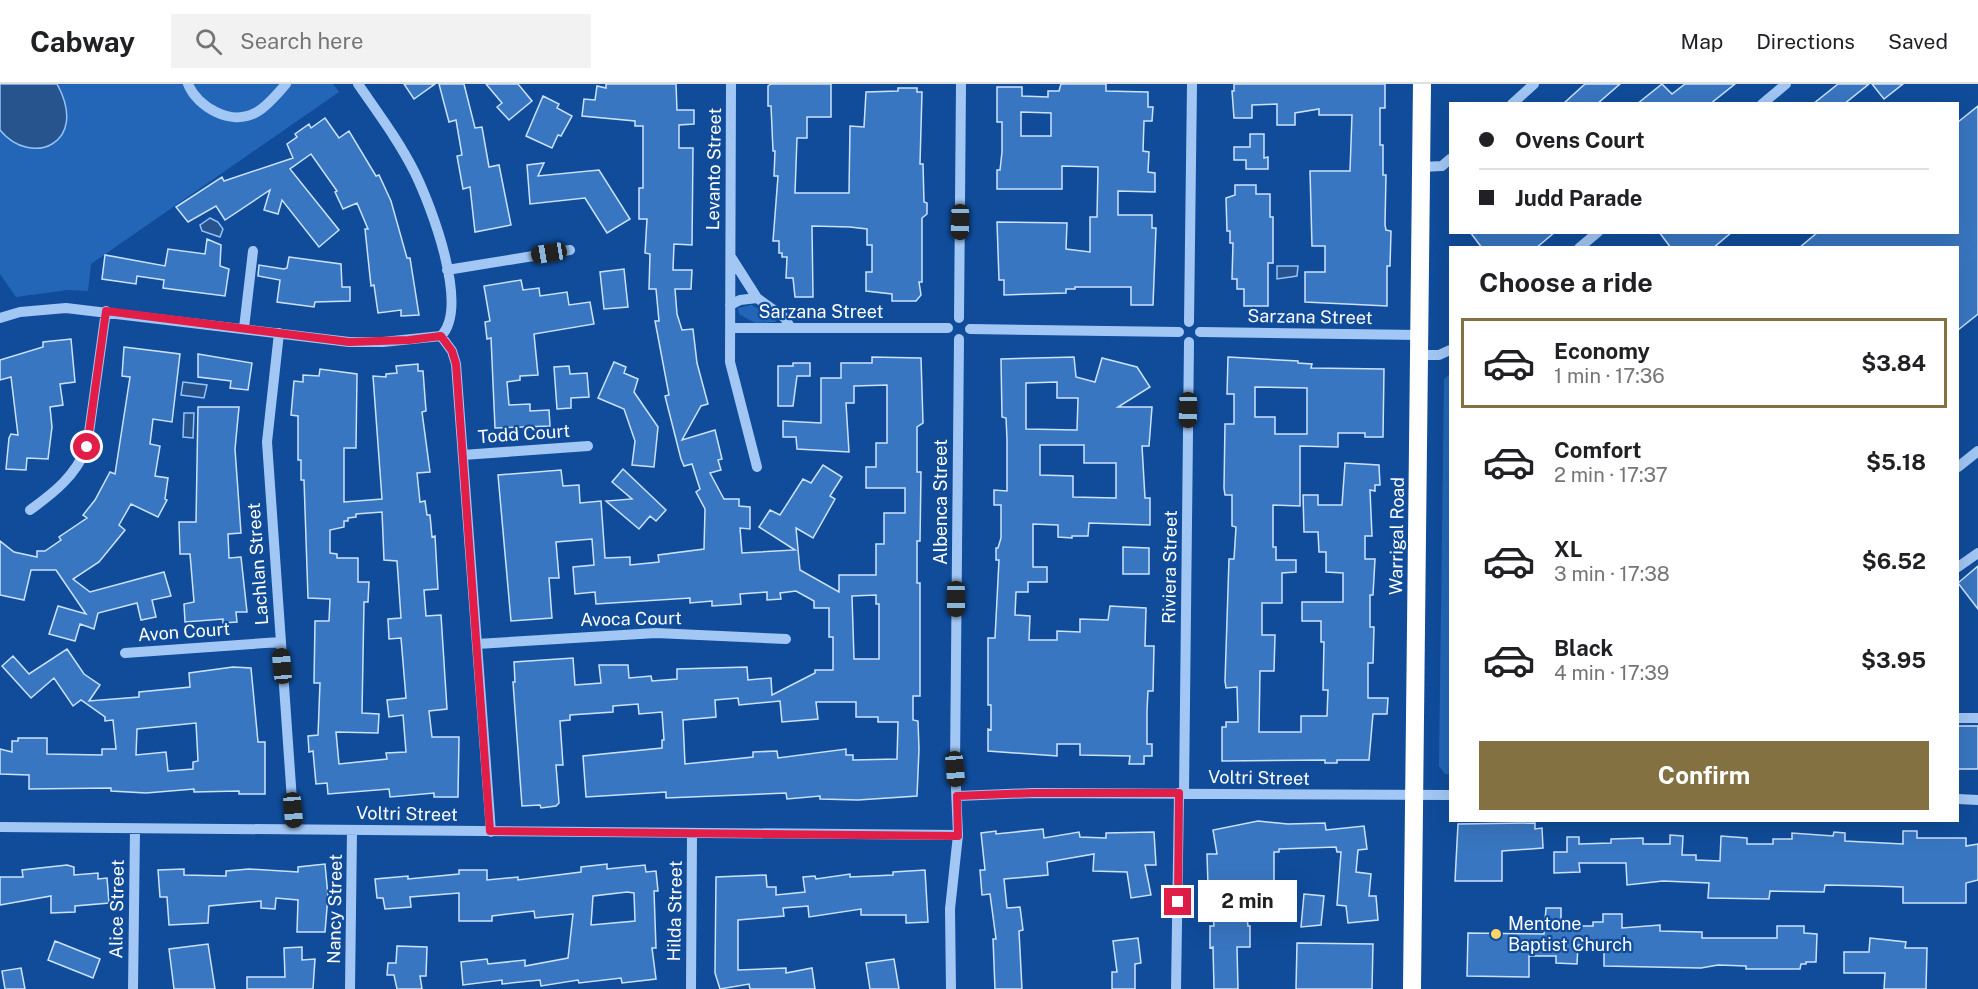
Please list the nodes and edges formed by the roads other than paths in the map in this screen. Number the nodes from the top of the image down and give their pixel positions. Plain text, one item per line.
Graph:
1 (188, 84) edge
2 (286, 84) edge
3 (358, 84) edge
4 (731, 84) edge
5 (961, 84) edge
6 (1192, 84) edge
7 (1422, 84) edge
8 (1534, 84) edge
9 (1786, 84) edge
10 (1514, 102) edge
11 (1764, 102) edge
12 (1449, 160) edge
13 (1422, 167) junction
14 (1596, 234) edge
15 (1581, 246) edge
16 (570, 250) dead end
17 (253, 251) dead end
18 (729, 254) junction
19 (447, 270) junction
20 (757, 298) junction
21 (730, 305) junction
22 (106, 311) junction
23 (0, 318) edge
24 (959, 318) junction
25 (1189, 322) junction
26 (790, 327) junction
27 (244, 328) junction
28 (730, 328) junction
29 (948, 328) junction
30 (969, 329) junction
31 (1179, 332) junction
32 (1200, 332) junction
33 (279, 333) junction
34 (1420, 335) junction
35 (441, 336) junction
36 (958, 339) junction
37 (1189, 342) junction
38 (1449, 350) edge
39 (1419, 373) junction
40 (588, 446) dead end
41 (1978, 451) edge
42 (463, 455) junction
43 (1959, 466) edge
44 (757, 467) dead end
45 (30, 510) dead end
46 (1978, 553) edge
47 (1959, 566) edge
48 (786, 639) dead end
49 (280, 642) junction
50 (477, 644) junction
51 (125, 653) dead end
52 (1959, 718) edge
53 (1978, 718) edge
54 (1182, 793) junction
55 (1449, 795) edge
56 (957, 796) junction
57 (1416, 796) junction
58 (1959, 799) edge
59 (1978, 800) edge
60 (0, 827) edge
61 (135, 829) junction
62 (294, 829) junction
63 (352, 830) junction
64 (490, 831) junction
65 (692, 834) junction
66 (958, 836) junction
67 (133, 989) edge
68 (350, 989) edge
69 (691, 989) edge
70 (951, 989) edge
71 (1176, 989) edge
72 (1412, 989) edge

1 - 2 street
3 - 19 street
4 - 18 street, Levanto Street
5 - 24 street
6 - 25 street
7 - 13 highway, Warrigal Road
8 - 10 street
9 - 11 street
12 - 13 street
13 - 34 highway, Warrigal Road
14 - 15 street
16 - 19 street
17 - 27 street
18 - 20 street, Levanto Street
18 - 21 street, Levanto Street
19 - 35 street
20 - 21 street
20 - 26 street, Levanto Street
21 - 28 street, Levanto Street
22 - 23 street
22 - 27 street
22 - 45 street
24 - 29 street
24 - 30 street
25 - 31 street
25 - 32 street
26 - 28 street, Sarzana Street
26 - 29 street, Sarzana Street
27 - 33 street
28 - 44 street, Levanto Street
29 - 36 street
30 - 31 street
30 - 36 street
31 - 37 street
32 - 34 street, Sarzana Street
32 - 37 street
33 - 35 street
33 - 49 street, Lachlan Street
34 - 39 highway, Warrigal Road
35 - 42 street
36 - 56 street, Albenca Street
37 - 54 street, Riviera Street
38 - 39 street
39 - 57 highway, Warrigal Road
40 - 42 street, Todd Court
41 - 43 street
42 - 50 street
46 - 47 street
48 - 50 street, Avoca Court
49 - 51 street, Avon Court
49 - 62 street, Lachlan Street
50 - 64 street
52 - 53 street
54 - 56 street, Voltri Street
54 - 57 street, Voltri Street
54 - 71 street, Riviera Street
55 - 57 street, Voltri Street
56 - 66 street, Albenca Street
57 - 72 highway, Warrigal Road
58 - 59 street
60 - 61 street, Voltri Street
61 - 62 street, Voltri Street
61 - 67 street, Alice Street
62 - 63 street, Voltri Street
63 - 64 street, Voltri Street
63 - 68 street, Nancy Street
64 - 65 street, Voltri Street
65 - 66 street, Voltri Street
65 - 69 street, Hilda Street
66 - 70 street, Albenca Street

